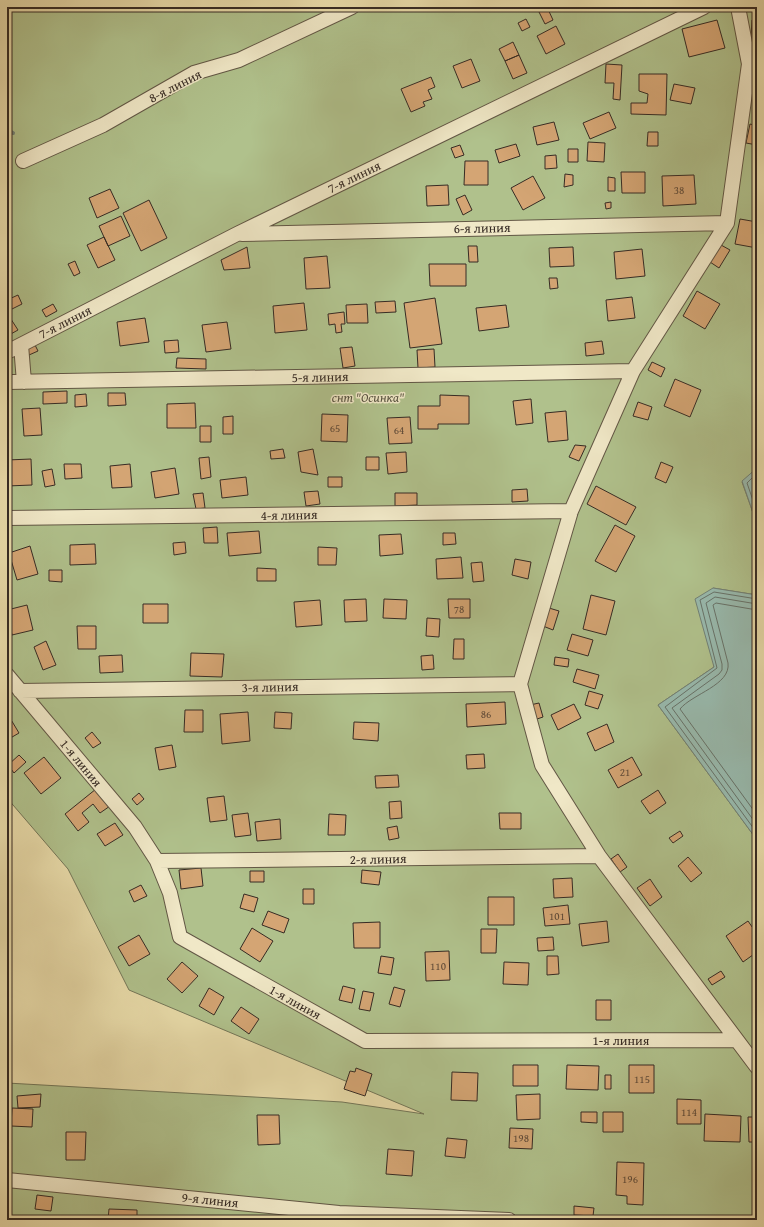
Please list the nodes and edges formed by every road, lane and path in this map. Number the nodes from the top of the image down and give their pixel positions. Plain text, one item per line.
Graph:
1 (352, 7) edge
2 (704, 7) edge
3 (738, 7) edge
4 (23, 161) dead end
5 (727, 222) junction
6 (237, 234) junction
7 (21, 345) junction
8 (7, 352) edge
9 (633, 371) junction
10 (7, 382) edge
11 (24, 382) junction
12 (571, 511) junction
13 (7, 518) edge
14 (7, 675) edge
15 (520, 684) junction
16 (20, 691) junction
17 (600, 856) junction
18 (157, 861) junction
19 (735, 1040) junction
20 (757, 1068) edge
21 (7, 1180) edge
22 (510, 1220) edge

1 - 4 street, 8-я линия
2 - 6 street, 7-я линия
3 - 5 street
5 - 6 street, 6-я линия
5 - 9 street
6 - 7 street, 7-я линия
7 - 8 street, 7-я линия
7 - 11 street
9 - 11 street, 5-я линия
9 - 12 street
10 - 11 street, 5-я линия
12 - 13 street, 4-я линия
12 - 15 street
14 - 16 street, 1-я линия
15 - 16 street, 3-я линия
15 - 17 street
16 - 18 street, 1-я линия
17 - 18 street, 2-я линия
17 - 19 street
18 - 19 street, 1-я линия
19 - 20 street
21 - 22 street, 9-я линия

